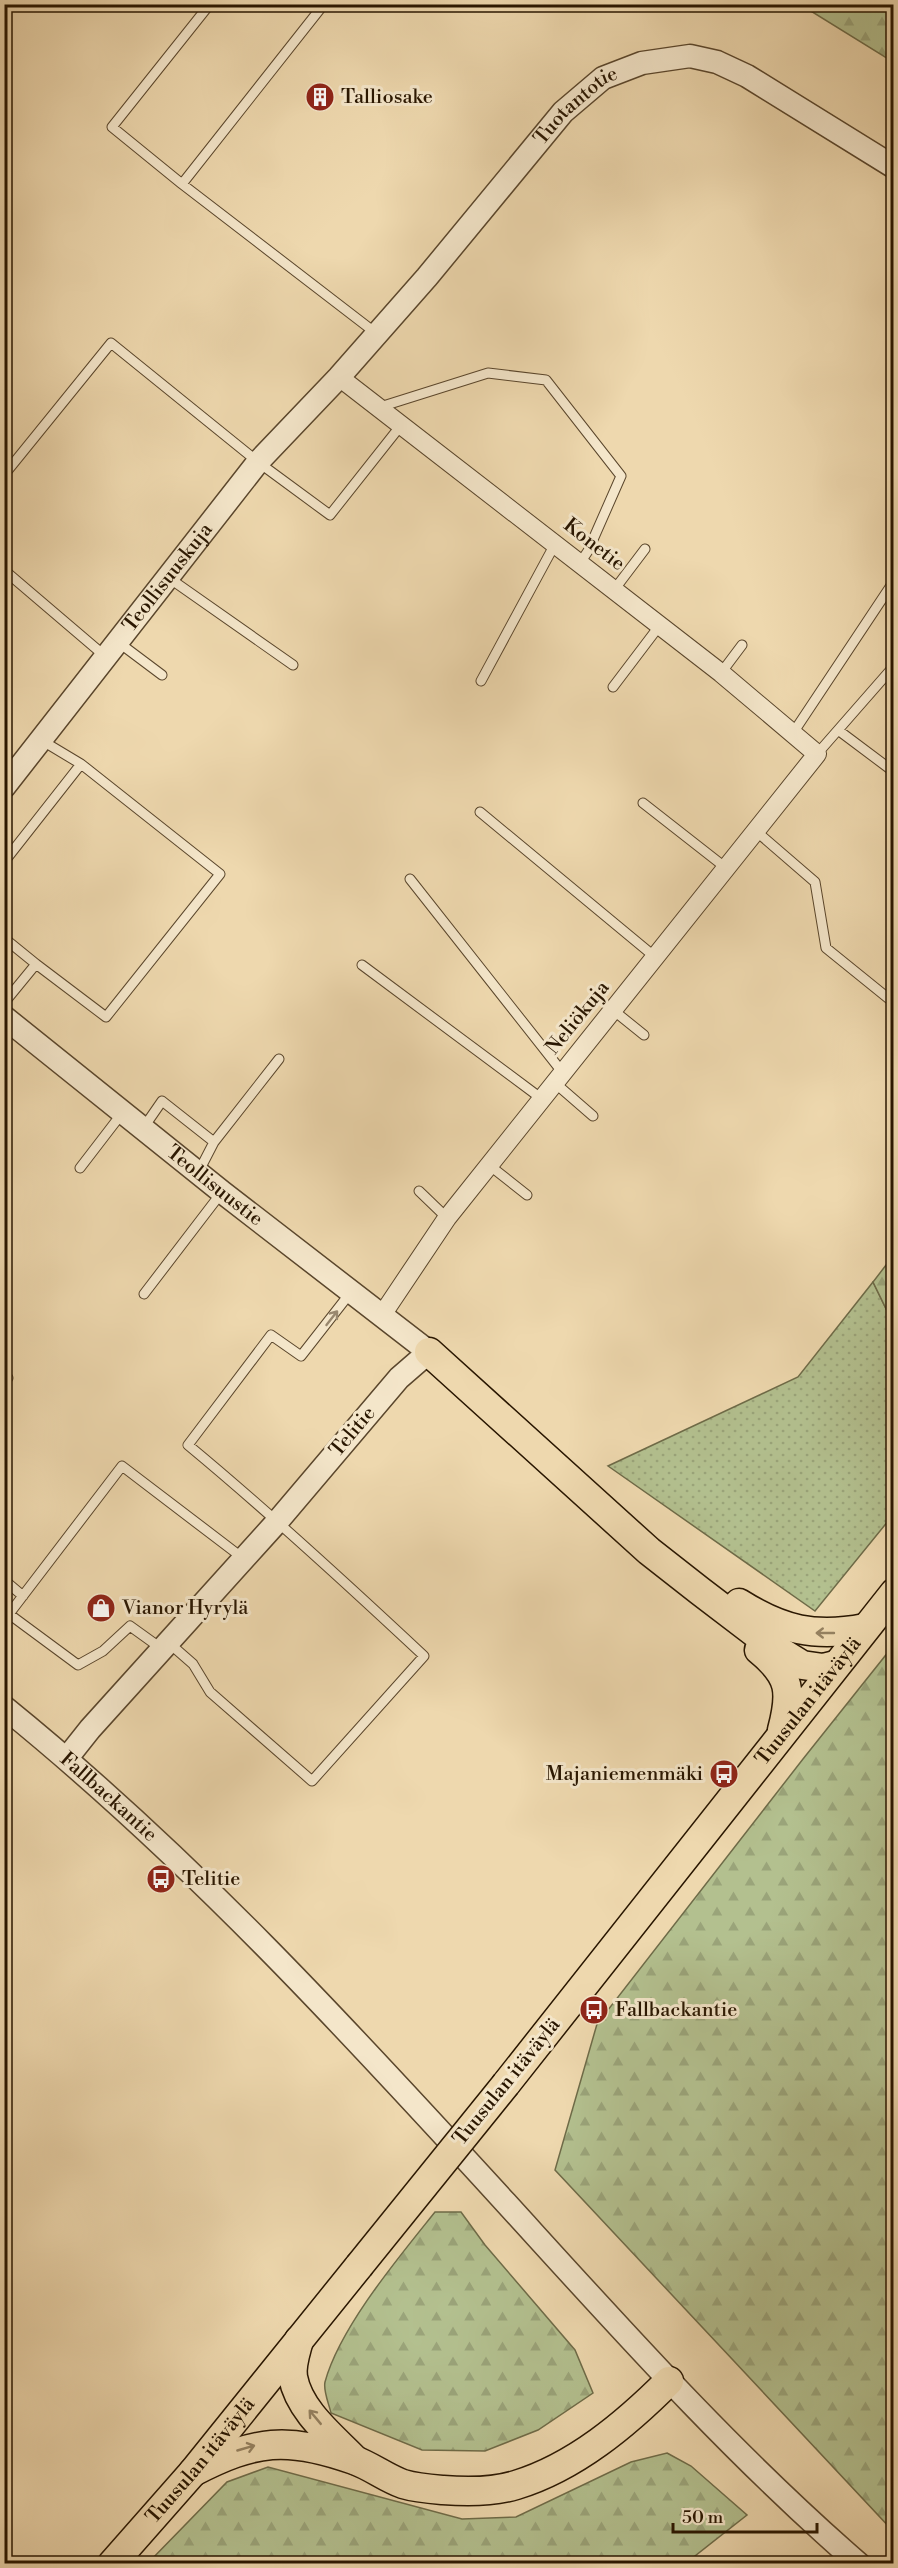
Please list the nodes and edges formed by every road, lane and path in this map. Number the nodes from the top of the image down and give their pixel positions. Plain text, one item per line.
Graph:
1 (210, 4) edge
2 (324, 4) edge
3 (894, 167) edge
4 (182, 184) junction
5 (377, 334) junction
6 (339, 377) junction
7 (380, 407) junction
8 (402, 424) junction
9 (258, 462) junction
10 (4, 475) edge
11 (555, 544) junction
12 (645, 549) dead end
13 (580, 563) junction
14 (4, 570) edge
15 (169, 578) junction
16 (894, 581) edge
17 (614, 590) junction
18 (660, 625) junction
19 (742, 645) dead end
20 (112, 650) junction
21 (293, 665) dead end
22 (894, 666) edge
23 (721, 673) junction
24 (162, 675) dead end
25 (481, 681) dead end
26 (613, 687) dead end
27 (838, 730) junction
28 (793, 733) junction
29 (41, 740) junction
30 (818, 754) junction
31 (81, 764) junction
32 (894, 772) edge
33 (4, 787) edge
34 (643, 803) dead end
35 (480, 812) dead end
36 (756, 831) junction
37 (4, 862) edge
38 (726, 868) junction
39 (410, 879) dead end
40 (4, 938) edge
41 (655, 957) junction
42 (36, 964) junction
43 (362, 965) dead end
44 (894, 1003) edge
45 (4, 1004) edge
46 (613, 1010) junction
47 (4, 1017) edge
48 (644, 1035) dead end
49 (279, 1059) dead end
50 (559, 1078) junction
51 (542, 1099) junction
52 (123, 1112) junction
53 (593, 1116) dead end
54 (144, 1127) junction
55 (214, 1142) junction
56 (489, 1165) junction
57 (80, 1168) dead end
58 (199, 1172) junction
59 (419, 1191) dead end
60 (222, 1192) junction
61 (527, 1195) dead end
62 (447, 1218) junction
63 (351, 1292) junction
64 (144, 1294) dead end
65 (382, 1315) junction
66 (429, 1352) junction
67 (615, 1520) junction
68 (276, 1523) junction
69 (244, 1559) junction
70 (4, 1580) edge
71 (894, 1593) edge
72 (23, 1596) junction
73 (865, 1628) junction
74 (165, 1646) junction
75 (835, 1665) junction
76 (4, 1707) edge
77 (780, 1736) junction
78 (67, 1758) junction
79 (300, 2338) junction
80 (669, 2381) junction
81 (355, 2460) junction
82 (193, 2472) junction
83 (111, 2564) edge
84 (859, 2564) edge

1 - 4 lane
2 - 4 lane
3 - 5 street, Tuotantotie
4 - 5 lane
5 - 6 street, Tuotantotie
6 - 7 street, Konetie
6 - 9 street, Teollisuuskuja
7 - 8 street, Konetie
7 - 13 lane
8 - 9 lane
8 - 11 street, Konetie
9 - 10 lane
9 - 15 street, Teollisuuskuja
11 - 13 street, Konetie
11 - 25 lane
12 - 17 lane
13 - 17 street, Konetie
14 - 20 lane
15 - 20 street, Teollisuuskuja
15 - 21 lane
16 - 28 lane
17 - 18 street, Konetie
18 - 23 street, Konetie
18 - 26 lane
19 - 23 lane
20 - 24 lane
20 - 29 street, Teollisuuskuja
22 - 27 lane
23 - 28 street, Konetie
27 - 30 lane
27 - 32 lane
28 - 30 street, Konetie
29 - 31 lane
29 - 33 street, Teollisuuskuja
30 - 36 street, Neliökuja
31 - 37 lane
31 - 42 lane
34 - 38 lane
35 - 41 lane
36 - 38 street, Neliökuja
36 - 44 lane
38 - 41 street, Neliökuja
39 - 50 lane
40 - 42 lane
41 - 46 street, Neliökuja
42 - 45 lane
43 - 51 lane
46 - 48 lane
46 - 50 street, Neliökuja
47 - 52 street, Teollisuustie
49 - 55 lane
50 - 51 street, Neliökuja
50 - 53 lane
51 - 56 street, Neliökuja
52 - 54 street, Teollisuustie
52 - 57 lane
54 - 55 lane
54 - 58 street, Teollisuustie
55 - 58 lane
56 - 61 lane
56 - 62 street, Neliökuja
58 - 60 street, Teollisuustie
59 - 62 lane
60 - 63 street, Teollisuustie
60 - 64 lane
62 - 65 street, Neliökuja
63 - 65 street, Teollisuustie
68 -> 63 lane
65 - 66 street, Teollisuustie
66 - 67 main road
66 - 68 street, Telitie
73 -> 67 main road
67 - 75 main road
67 - 77 main road
68 - 69 street, Telitie
68 - 74 lane
69 - 72 lane
69 - 74 street, Telitie
70 - 72 lane
71 - 73 main road, Tuusulan itäväylä
72 - 74 lane
73 - 75 main road, Tuusulan itäväylä
74 - 78 street, Telitie
75 - 77 main road, Tuusulan itäväylä
76 - 78 street, Fallbackantie
77 - 79 main road, Tuusulan itäväylä, bridge
78 - 80 street, Fallbackantie
81 -> 79 main road
79 - 82 main road, Tuusulan itäväylä
80 - 81 main road
80 - 84 street, Fallbackantie
82 -> 81 main road
82 - 83 main road, Tuusulan itäväylä

